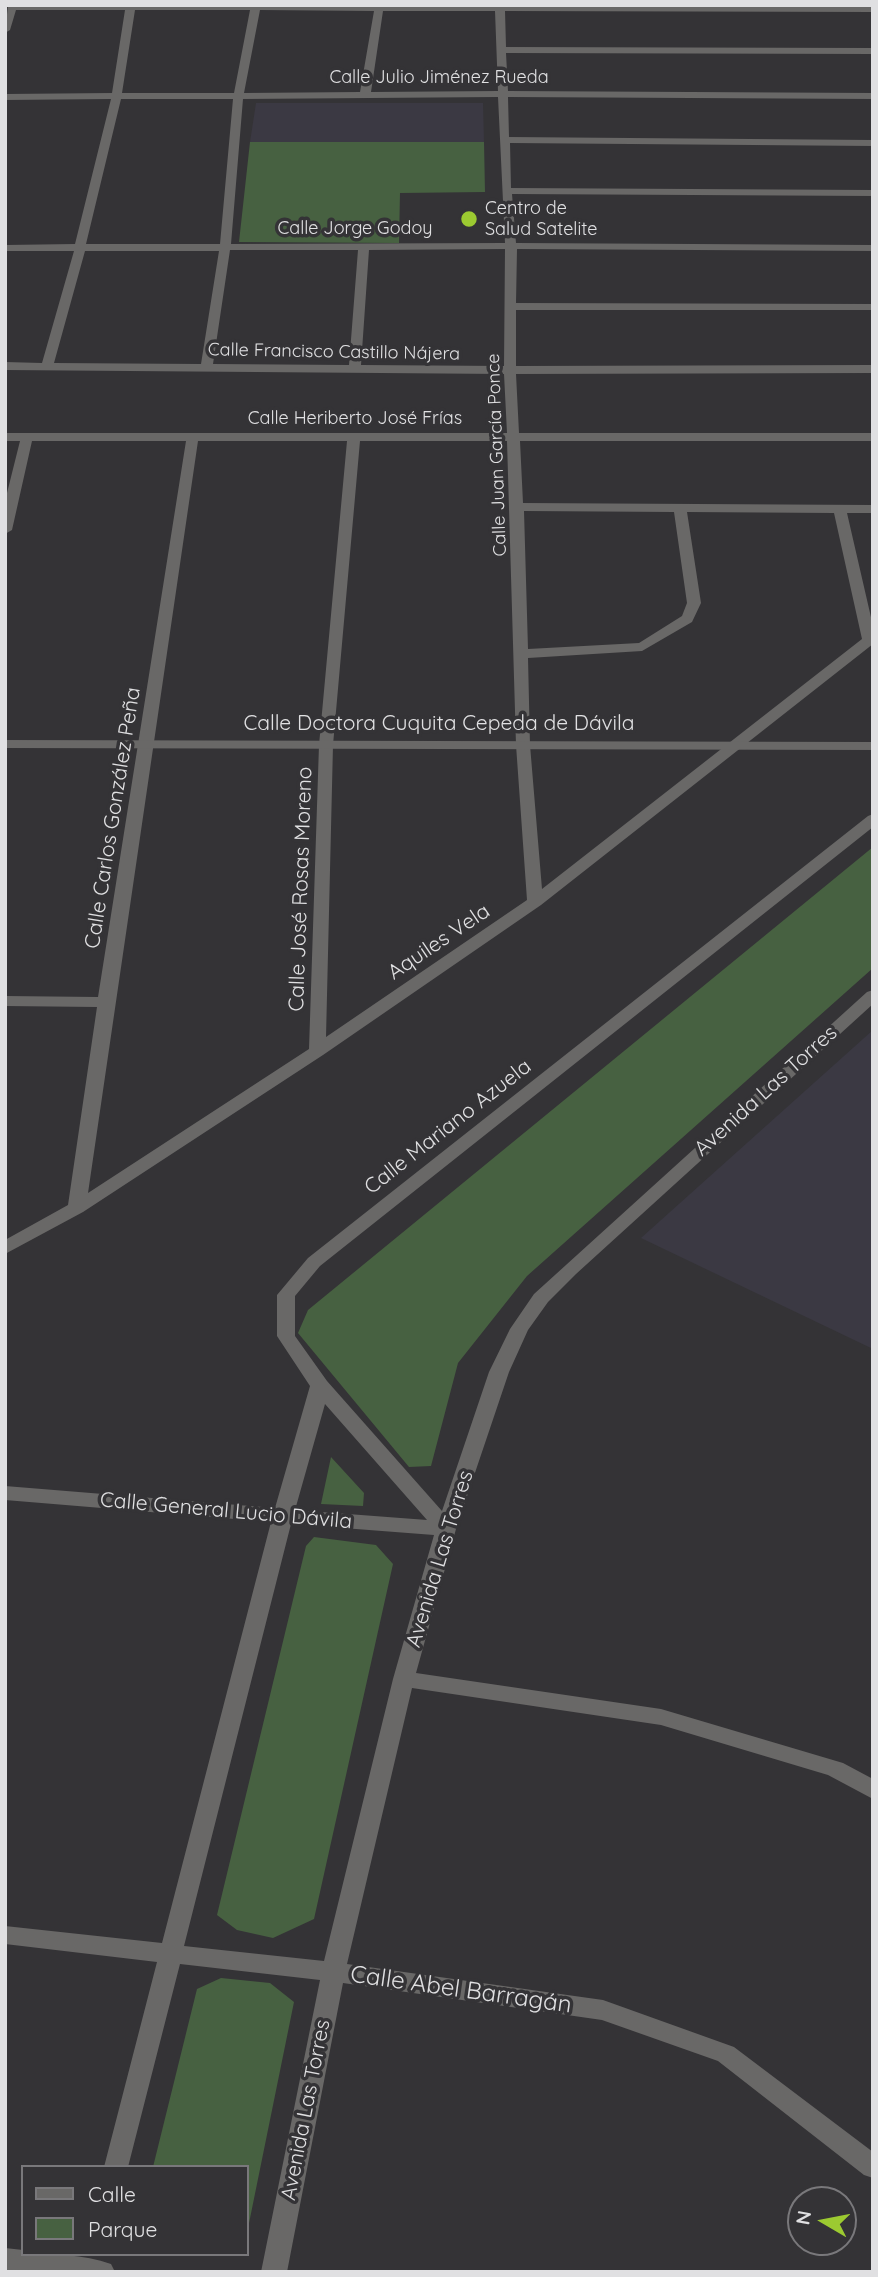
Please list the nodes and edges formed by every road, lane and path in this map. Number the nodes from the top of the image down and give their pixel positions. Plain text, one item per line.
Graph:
1 (13, 6) edge
2 (131, 6) edge
3 (256, 6) edge
4 (621, 6) edge
5 (379, 7) edge
6 (500, 7) junction
7 (873, 9) edge
8 (5, 30) edge
9 (502, 50) junction
10 (873, 51) edge
11 (504, 94) junction
12 (365, 95) junction
13 (873, 96) edge
14 (5, 97) edge
15 (116, 97) junction
16 (238, 97) junction
17 (506, 140) junction
18 (873, 143) edge
19 (506, 191) junction
20 (873, 193) edge
21 (364, 246) junction
22 (511, 246) junction
23 (225, 247) junction
24 (5, 248) edge
25 (80, 248) junction
26 (873, 248) edge
27 (510, 306) junction
28 (873, 307) edge
29 (5, 366) edge
30 (47, 366) junction
31 (206, 368) junction
32 (873, 369) edge
33 (355, 370) junction
34 (510, 370) junction
35 (193, 435) junction
36 (5, 437) edge
37 (27, 437) junction
38 (354, 437) junction
39 (512, 437) junction
40 (873, 437) edge
41 (517, 507) junction
42 (680, 508) junction
43 (840, 509) junction
44 (873, 509) edge
45 (5, 530) edge
46 (871, 639) edge
47 (520, 654) junction
48 (147, 743) junction
49 (5, 744) edge
50 (326, 745) junction
51 (523, 745) junction
52 (732, 746) junction
53 (873, 746) edge
54 (873, 819) edge
55 (535, 902) junction
56 (873, 995) edge
57 (5, 1001) edge
58 (104, 1002) junction
59 (317, 1051) junction
60 (77, 1208) junction
61 (5, 1248) edge
62 (320, 1386) junction
63 (5, 1493) edge
64 (283, 1516) junction
65 (446, 1528) junction
66 (404, 1679) junction
67 (873, 1790) edge
68 (5, 1935) edge
69 (171, 1954) junction
70 (333, 1972) junction
71 (117, 2165) edge
72 (873, 2168) edge
73 (5, 2259) edge
74 (93, 2267) edge
75 (274, 2272) edge

1 - 2 street
1 - 8 street
2 - 3 street
2 - 15 street
3 - 5 street
3 - 16 street
4 - 6 street
4 - 7 street
5 - 6 street
5 - 12 street
6 - 9 street, Calle Juan García Ponce
9 - 10 street
9 - 11 street, Calle Juan García Ponce
11 - 12 street, Calle Julio Jiménez Rueda
11 - 13 street, Calle Julio Jiménez Rueda
11 - 17 street, Calle Juan García Ponce
12 - 16 street, Calle Julio Jiménez Rueda
14 - 15 street, Calle Julio Jiménez Rueda
15 - 16 street, Calle Julio Jiménez Rueda
15 - 25 street
16 - 23 street
17 - 18 street
17 - 19 street, Calle Juan García Ponce
19 - 20 street
19 - 22 street, Calle Juan García Ponce
21 - 22 street, Calle Jorge Godoy
21 - 23 street, Calle Jorge Godoy
21 - 33 street
22 - 26 street, Calle Jorge Godoy
22 - 27 street, Calle Juan García Ponce
23 - 25 street, Calle Jorge Godoy
23 - 31 street
24 - 25 street, Calle Jorge Godoy
25 - 30 street
27 - 28 street
27 - 34 street, Calle Juan García Ponce
29 - 30 street, Calle Francisco Castillo Nájera
30 - 31 street, Calle Francisco Castillo Nájera
31 - 33 street, Calle Francisco Castillo Nájera
32 - 34 street, Calle Francisco Castillo Nájera
33 - 34 street, Calle Francisco Castillo Nájera
34 - 39 street, Calle Juan García Ponce
35 - 37 street, Calle Heriberto José Frías
35 - 38 street, Calle Heriberto José Frías
35 - 48 street, Calle Carlos González Peña
36 - 37 street, Calle Heriberto José Frías
37 - 45 street
38 - 39 street, Calle Heriberto José Frías
38 - 50 street, Calle José Rosas Moreno
39 - 40 street, Calle Heriberto José Frías
39 - 41 street, Calle Juan García Ponce
41 - 42 street
41 - 47 street, Calle Juan García Ponce
42 - 43 street
42 - 47 street
43 - 44 street
43 - 46 street
46 - 52 street, Aquiles Vela
47 - 51 street, Calle Juan García Ponce
48 - 49 street, Calle Doctora Cuquita Cepeda de Dávila
48 - 50 street, Calle Doctora Cuquita Cepeda de Dávila
48 - 58 street, Calle Carlos González Peña
50 - 51 street, Calle Doctora Cuquita Cepeda de Dávila
50 - 59 street, Calle José Rosas Moreno
51 - 52 street, Calle Doctora Cuquita Cepeda de Dávila
51 - 55 street, Calle Juan García Ponce
52 - 53 street, Calle Doctora Cuquita Cepeda de Dávila
52 - 55 street, Aquiles Vela
54 - 62 street, Calle Mariano Azuela
55 - 59 street, Aquiles Vela
56 - 65 street, Avenida Las Torres
57 - 58 street
58 - 60 street, Calle Carlos González Peña
59 - 60 street, Aquiles Vela
60 - 61 street, Aquiles Vela
62 - 64 street
62 - 65 street, Calle Mariano Azuela
63 - 64 street, Calle General Lucio Dávila
64 - 65 street, Calle General Lucio Dávila
64 - 69 street
65 - 66 street, Avenida Las Torres
66 - 67 street
66 - 70 street, Avenida Las Torres
68 - 69 street, Calle Abel Barragán
69 - 70 street, Calle Abel Barragán
69 - 71 street
70 - 72 street, Calle Abel Barragán
70 - 75 street, Avenida Las Torres
73 - 74 street

